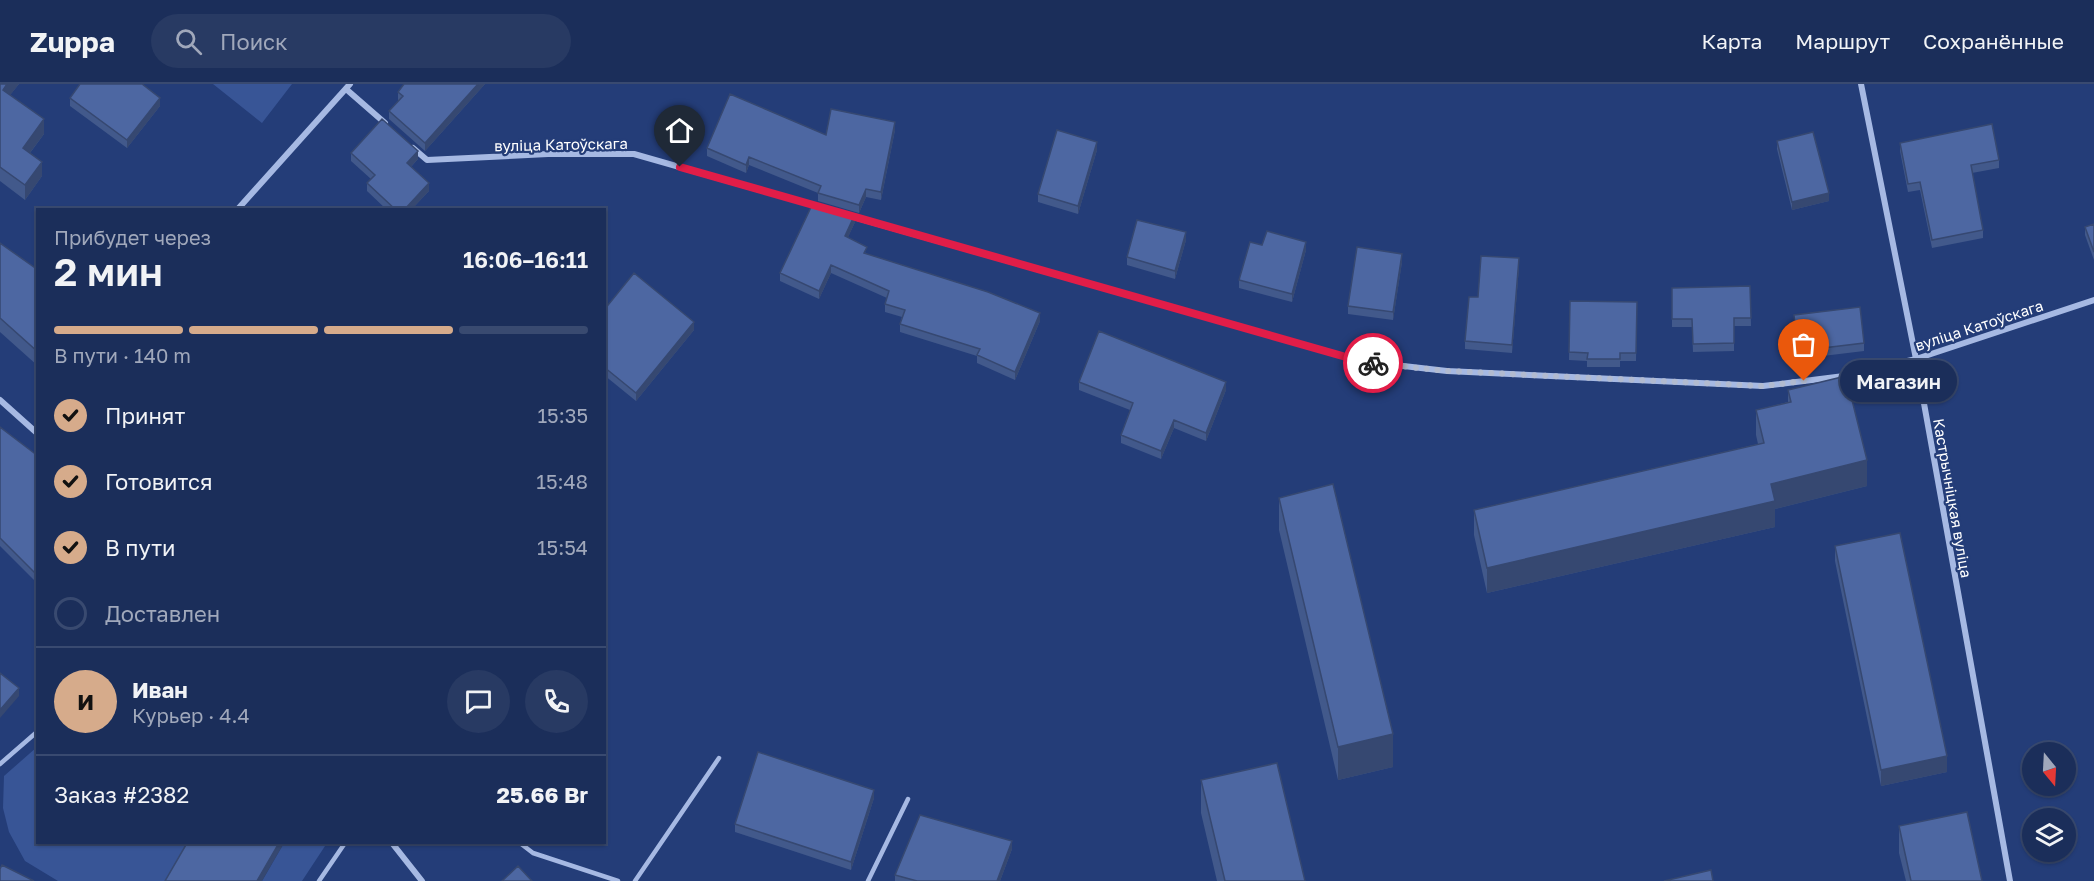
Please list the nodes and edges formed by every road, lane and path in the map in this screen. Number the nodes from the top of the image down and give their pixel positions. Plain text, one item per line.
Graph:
1 (1861, 84) edge
2 (348, 86) edge
3 (395, 132) edge
4 (411, 146) edge
5 (239, 208) edge
6 (830, 210) edge
7 (842, 213) edge
8 (2094, 300) edge
9 (1916, 358) junction
10 (0, 400) edge
11 (36, 433) edge
12 (36, 733) edge
13 (719, 758) dead end
14 (0, 764) edge
15 (908, 799) dead end
16 (344, 844) edge
17 (393, 844) edge
18 (520, 844) edge
19 (319, 881) edge
20 (422, 881) edge
21 (618, 881) edge
22 (635, 881) edge
23 (868, 881) edge
24 (2010, 881) edge

1 - 9 street, Кастрычніцкая вуліца
2 - 3 street
2 - 5 street
4 - 6 street, вуліца Катоўскага
7 - 9 street, вуліца Катоўскага
8 - 9 street, вуліца Катоўскага
9 - 24 street, Кастрычніцкая вуліца
10 - 11 street
12 - 14 lane
13 - 22 lane
15 - 23 lane
16 - 19 lane
17 - 20 street
18 - 21 lane

